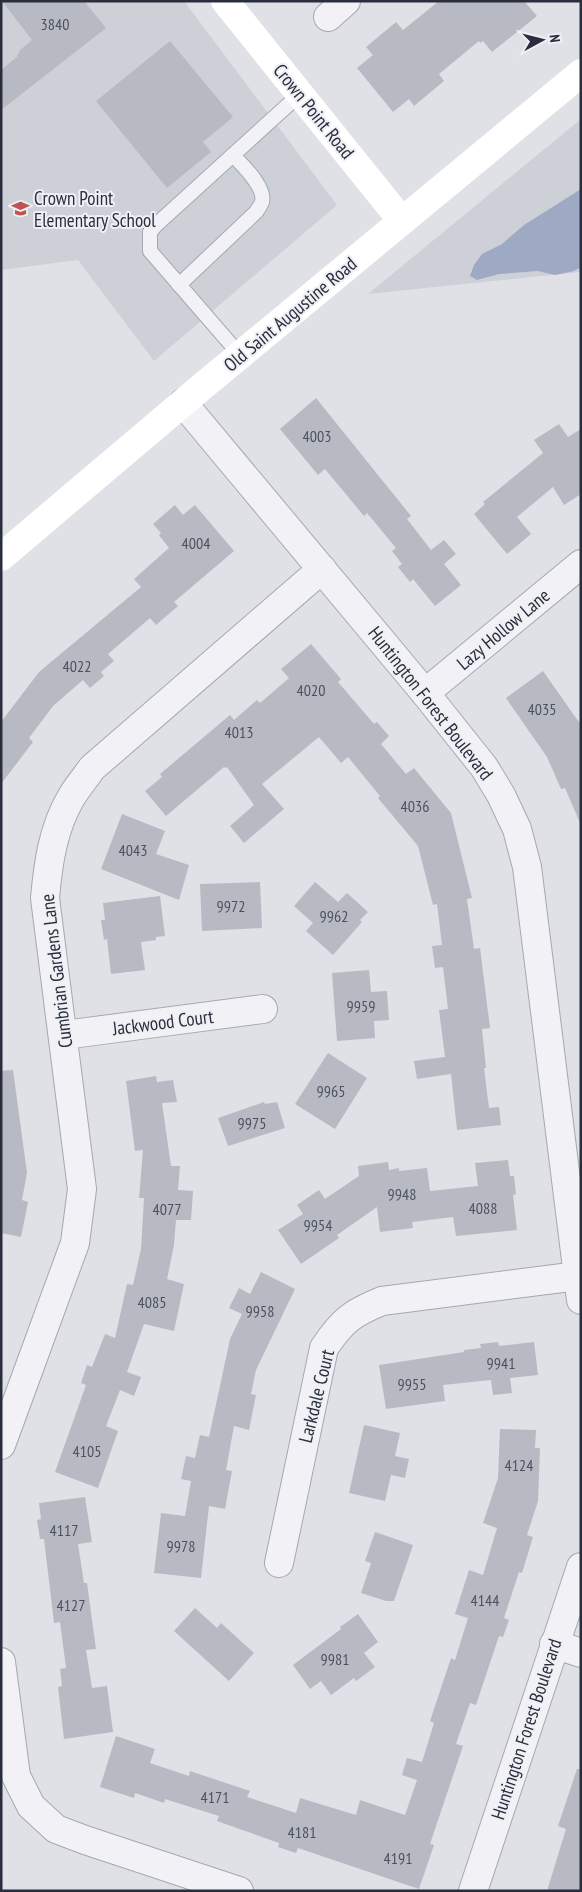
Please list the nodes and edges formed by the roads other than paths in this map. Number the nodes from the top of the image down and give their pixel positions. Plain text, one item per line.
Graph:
1 (225, 1) edge
2 (581, 72) edge
3 (300, 94) junction
4 (233, 155) junction
5 (402, 221) junction
6 (179, 285) junction
7 (240, 355) junction
8 (183, 403) junction
9 (1, 557) edge
10 (581, 564) edge
11 (322, 569) junction
12 (426, 693) junction
13 (263, 1009) dead end
14 (64, 1035) junction
15 (579, 1288) edge
16 (1, 1445) edge
17 (279, 1563) dead end
18 (581, 1567) edge
19 (554, 1644) junction
20 (581, 1653) edge
21 (1, 1662) edge
22 (239, 1891) edge
23 (473, 1891) edge

1 - 3 main road, Crown Point Road
2 - 5 main road, Old Saint Augustine Road
3 - 4 lane
3 - 5 main road, Crown Point Road
4 - 6 lane
4 - 6 lane
5 - 7 main road, Old Saint Augustine Road
6 - 7 lane
7 - 8 main road, Old Saint Augustine Road
8 - 9 main road, Old Saint Augustine Road
8 - 11 street, Huntington Forest Boulevard
10 - 12 street, Lazy Hollow Lane
11 - 12 street, Huntington Forest Boulevard
11 - 14 street, Cumbrian Gardens Lane
12 - 15 street, Huntington Forest Boulevard
13 - 14 street, Jackwood Court
14 - 16 street, Cumbrian Gardens Lane
15 - 17 street, Larkdale Court
18 - 19 street, Huntington Forest Boulevard
19 - 20 street
19 - 23 street, Huntington Forest Boulevard
21 - 22 street

